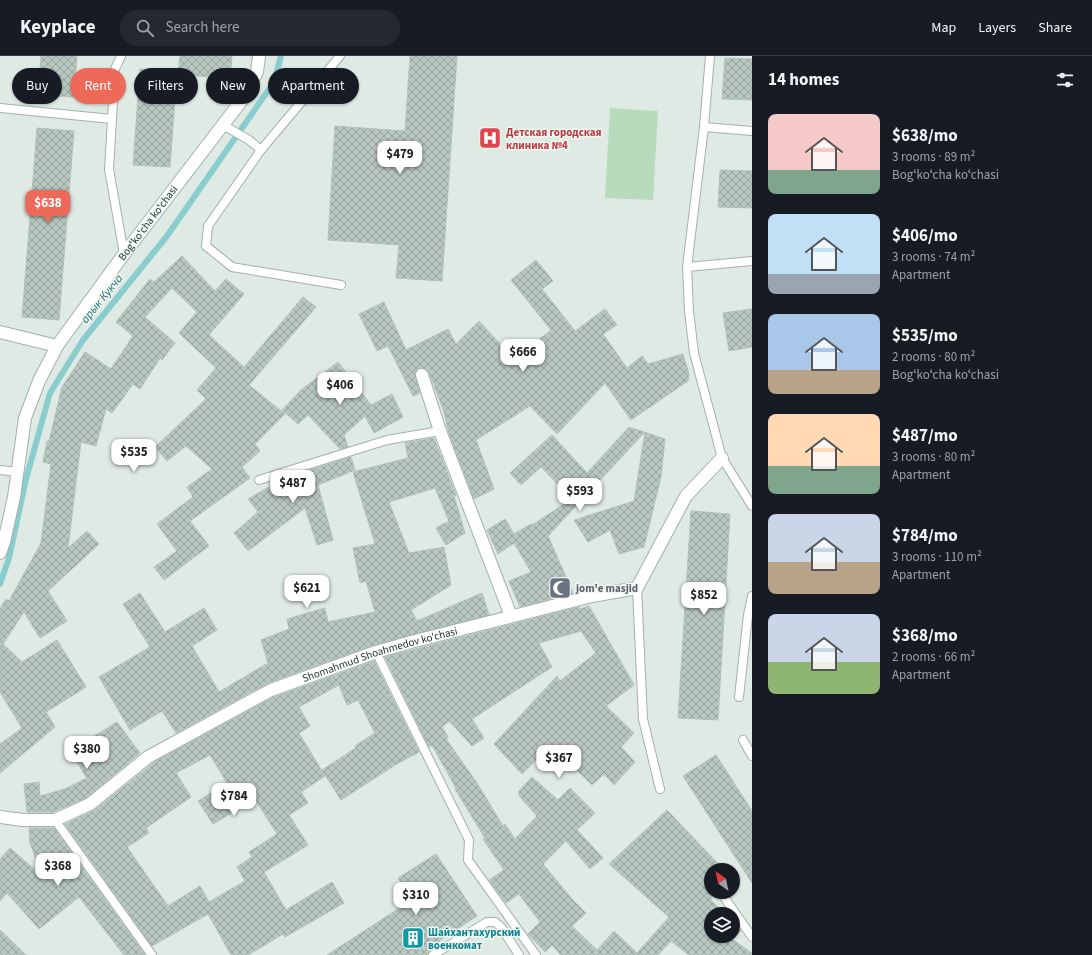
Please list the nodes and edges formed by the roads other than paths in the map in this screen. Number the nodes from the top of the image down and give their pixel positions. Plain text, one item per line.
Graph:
1 (121, 56) edge
2 (259, 56) edge
3 (340, 56) edge
4 (710, 56) edge
5 (0, 108) edge
6 (112, 119) junction
7 (704, 126) junction
8 (227, 127) junction
9 (752, 131) edge
10 (261, 150) junction
11 (124, 254) junction
12 (752, 261) edge
13 (687, 267) junction
14 (341, 285) dead end
15 (0, 332) edge
16 (57, 346) junction
17 (422, 375) dead end
18 (440, 431) junction
19 (722, 458) junction
20 (0, 470) edge
21 (18, 472) junction
22 (258, 480) dead end
23 (752, 506) edge
24 (0, 553) edge
25 (637, 588) junction
26 (752, 596) edge
27 (512, 616) junction
28 (376, 652) junction
29 (739, 697) dead end
30 (743, 740) dead end
31 (752, 756) edge
32 (660, 789) dead end
33 (0, 817) edge
34 (55, 820) junction
35 (725, 899) edge
36 (752, 936) edge
37 (152, 955) edge
38 (433, 955) edge
39 (519, 955) edge
40 (536, 955) edge

1 - 6 lane
2 - 8 street, Bogʻkoʻcha koʻchasi
3 - 10 lane
4 - 7 lane
5 - 6 lane
6 - 11 lane
7 - 9 lane
7 - 13 lane
8 - 10 lane
8 - 11 street, Bogʻkoʻcha koʻchasi
10 - 14 lane
11 - 16 street, Bogʻkoʻcha koʻchasi
12 - 13 lane
13 - 19 lane
15 - 16 street
16 - 21 street, Bogʻkoʻcha koʻchasi
17 - 18 street
18 - 22 lane
18 - 27 street
19 - 23 lane
19 - 25 street
20 - 21 lane
21 - 24 street, Bogʻkoʻcha koʻchasi
25 - 27 street, Shomahmud Shoahmedov ko'chasi
25 - 32 lane
26 - 29 lane
27 - 28 street, Shomahmud Shoahmedov ko'chasi
28 - 34 street, Shomahmud Shoahmedov ko'chasi
28 - 40 lane
30 - 31 lane
33 - 34 street, Shomahmud Shoahmedov ko'chasi
34 - 37 lane
35 - 36 lane
38 - 39 lane

